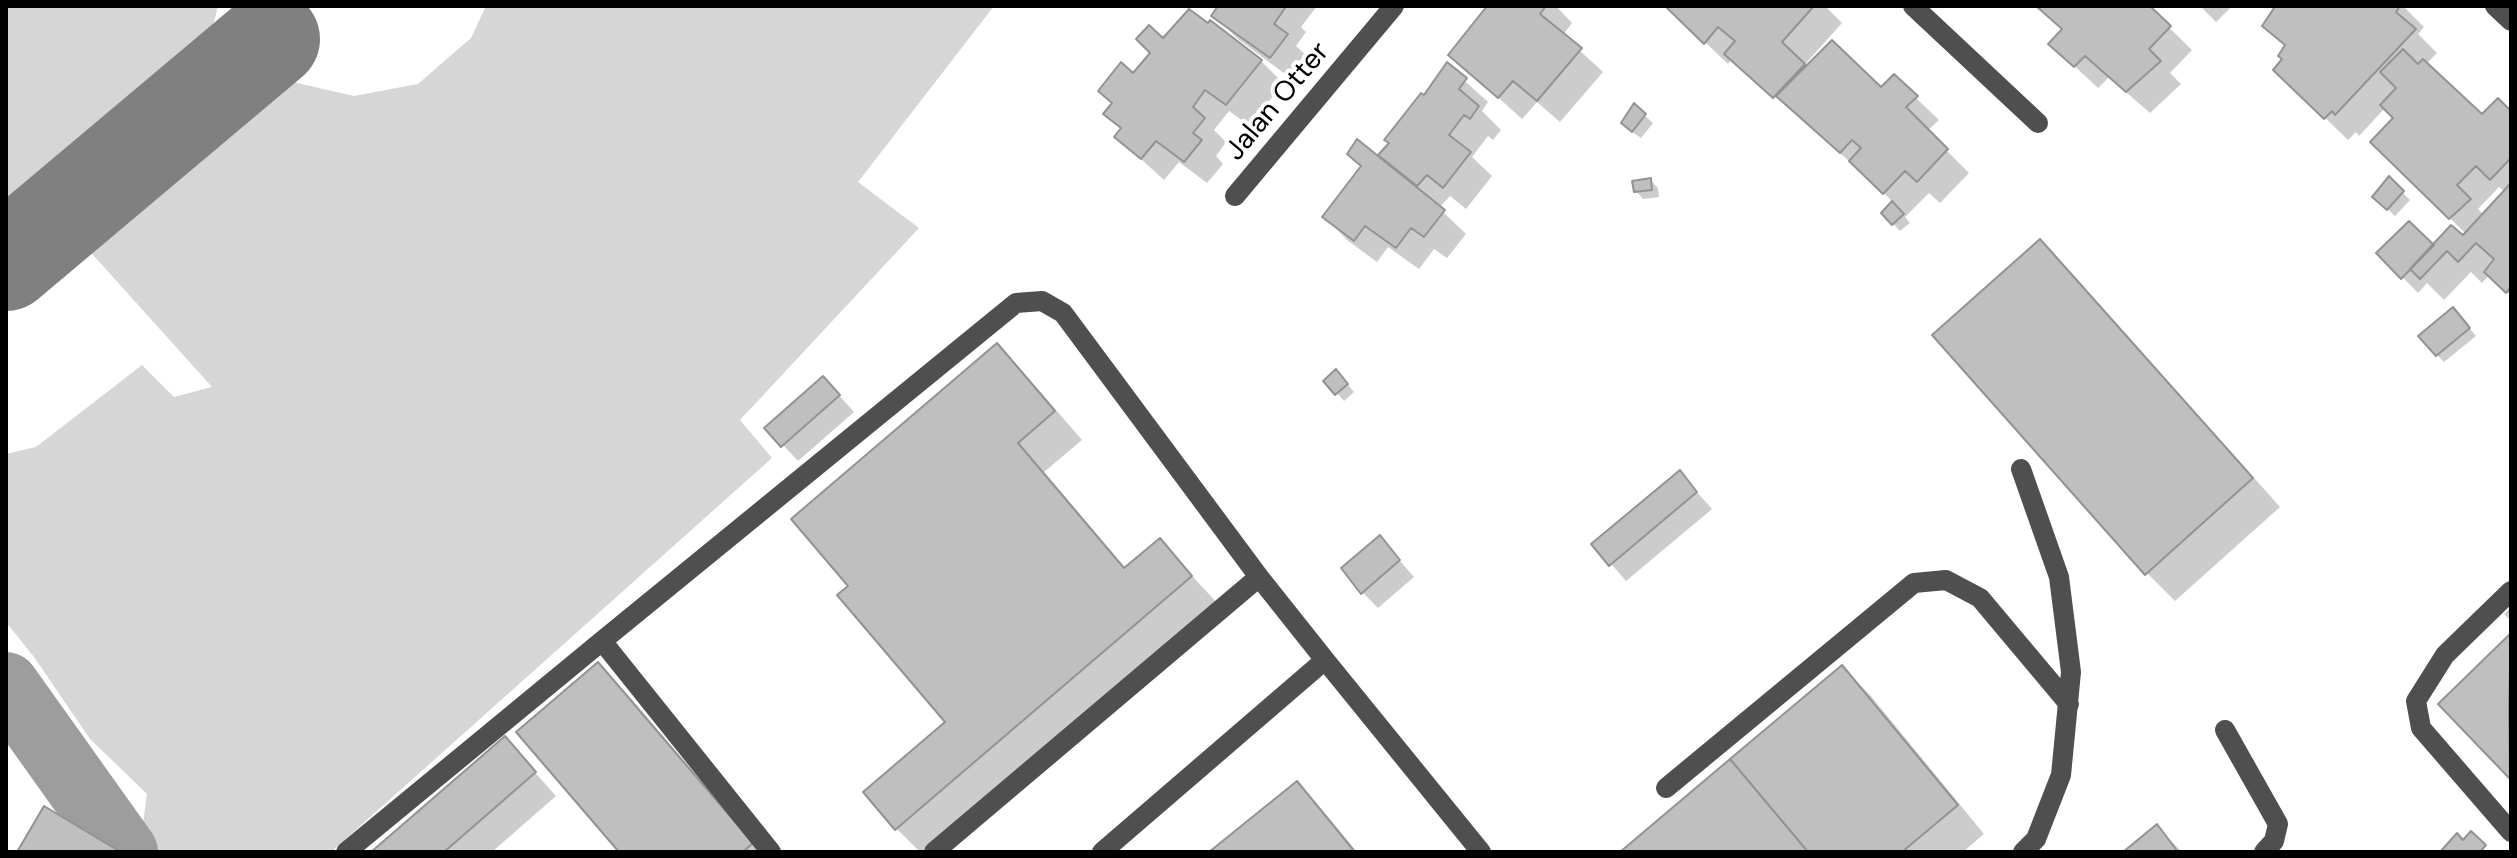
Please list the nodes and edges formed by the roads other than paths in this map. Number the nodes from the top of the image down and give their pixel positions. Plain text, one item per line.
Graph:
1 (1394, 6) edge
2 (1913, 6) edge
3 (2495, 6) edge
4 (2511, 21) edge
5 (2038, 123) dead end
6 (1235, 196) dead end
7 (2021, 469) dead end
8 (1259, 577) junction
9 (2511, 591) edge
10 (602, 641) junction
11 (1325, 660) junction
12 (2069, 704) junction
13 (2225, 730) dead end
14 (1666, 788) dead end
15 (2511, 832) edge
16 (346, 852) edge
17 (771, 852) edge
18 (934, 852) edge
19 (1102, 852) edge
20 (1481, 852) edge
21 (2023, 852) edge
22 (2264, 852) edge

1 - 6 street, Jalan Otter
2 - 5 street
3 - 4 street
7 - 12 street
8 - 10 street
8 - 11 street
8 - 18 street
9 - 15 street
10 - 16 street
10 - 17 street
11 - 19 street
11 - 20 street
12 - 14 street
12 - 21 street
13 - 22 street

